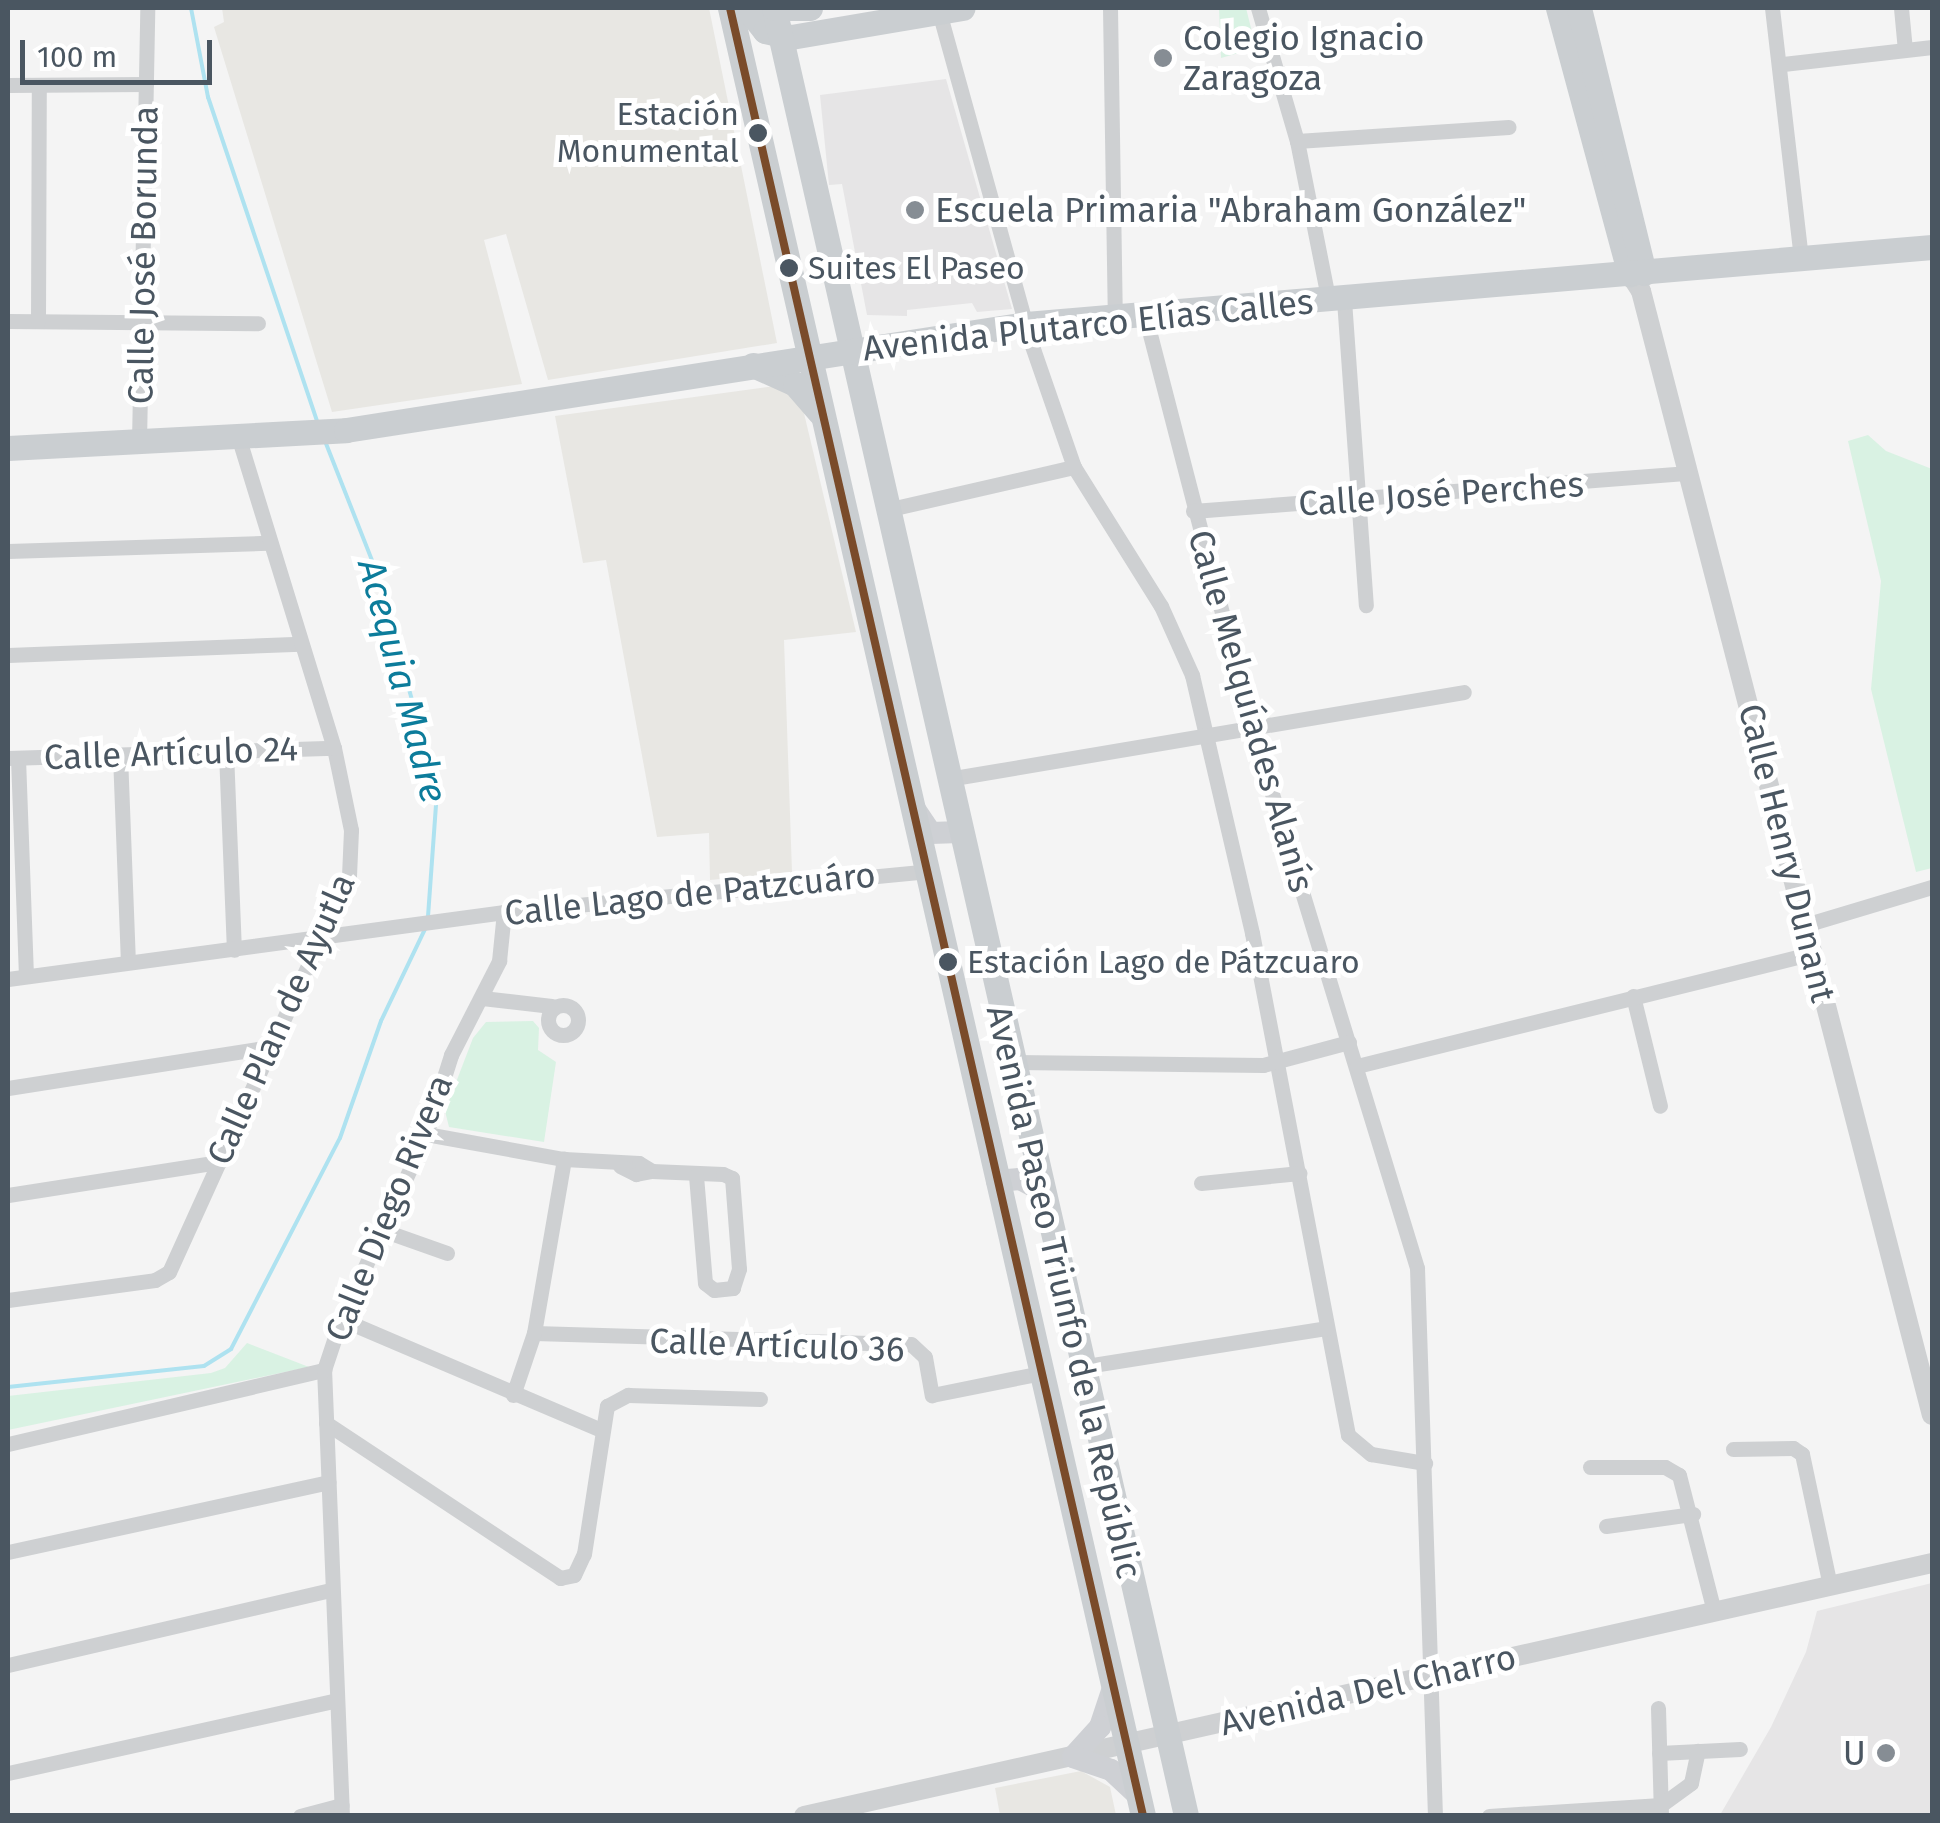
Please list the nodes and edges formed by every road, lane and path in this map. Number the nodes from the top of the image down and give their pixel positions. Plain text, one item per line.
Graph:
1 (147, 8) edge
2 (730, 8) edge
3 (747, 8) edge
4 (774, 8) edge
5 (810, 8) edge
6 (1110, 8) edge
7 (1258, 8) edge
8 (1558, 8) edge
9 (1579, 8) edge
10 (1772, 8) edge
11 (1901, 8) edge
12 (947, 9) edge
13 (780, 37) junction
14 (1932, 47) edge
15 (1905, 50) junction
16 (1783, 64) junction
17 (146, 84) junction
18 (8, 86) edge
19 (39, 86) junction
20 (1509, 127) dead end
21 (1297, 141) junction
22 (1932, 246) edge
23 (1802, 259) junction
24 (1639, 279) junction
25 (1336, 301) junction
26 (1146, 316) junction
27 (1114, 317) junction
28 (38, 320) junction
29 (8, 321) edge
30 (140, 322) junction
31 (258, 323) dead end
32 (1026, 324) junction
33 (849, 348) junction
34 (809, 354) junction
35 (748, 364) junction
36 (822, 416) junction
37 (239, 439) junction
38 (139, 442) junction
39 (8, 448) edge
40 (1074, 466) junction
41 (1689, 473) junction
42 (1357, 500) junction
43 (886, 510) junction
44 (1193, 511) junction
45 (267, 543) junction
46 (8, 551) edge
47 (1366, 605) dead end
48 (300, 644) junction
49 (8, 654) edge
50 (1464, 692) dead end
51 (1251, 724) junction
52 (1208, 734) junction
53 (334, 748) junction
54 (226, 752) junction
55 (120, 754) junction
56 (13, 758) edge
57 (948, 779) junction
58 (912, 805) junction
59 (960, 832) junction
60 (926, 871) junction
61 (1932, 887) edge
62 (504, 912) junction
63 (1805, 925) junction
64 (317, 938) junction
65 (234, 950) junction
66 (1812, 953) junction
67 (128, 962) junction
68 (26, 976) junction
69 (8, 979) edge
70 (1633, 996) junction
71 (482, 998) junction
72 (552, 1006) dead end
73 (1348, 1042) junction
74 (270, 1048) junction
75 (1276, 1059) junction
76 (1013, 1062) junction
77 (1357, 1066) junction
78 (8, 1088) edge
79 (1660, 1106) dead end
80 (426, 1134) junction
81 (564, 1158) junction
82 (219, 1162) junction
83 (1299, 1173) junction
84 (696, 1175) junction
85 (997, 1181) junction
86 (1202, 1183) dead end
87 (1041, 1190) junction
88 (8, 1195) edge
89 (382, 1230) junction
90 (447, 1254) dead end
91 (8, 1300) edge
92 (340, 1319) junction
93 (1326, 1328) junction
94 (534, 1334) junction
95 (1080, 1366) junction
96 (324, 1370) junction
97 (1041, 1373) junction
98 (513, 1395) junction
99 (760, 1399) dead end
100 (1932, 1416) edge
101 (326, 1423) junction
102 (599, 1429) junction
103 (8, 1444) edge
104 (1733, 1449) dead end
105 (1425, 1463) junction
106 (1590, 1467) dead end
107 (328, 1482) junction
108 (1694, 1514) junction
109 (1606, 1526) dead end
110 (8, 1552) edge
111 (1932, 1563) edge
112 (1830, 1586) junction
113 (330, 1590) junction
114 (1714, 1611) junction
115 (8, 1665) edge
116 (1430, 1676) junction
117 (1113, 1688) junction
118 (337, 1700) junction
119 (1658, 1708) dead end
120 (1166, 1735) junction
121 (1126, 1744) junction
122 (1740, 1749) dead end
123 (1698, 1751) junction
124 (1659, 1754) junction
125 (1073, 1758) junction
126 (8, 1773) edge
127 (1140, 1805) edge
128 (342, 1810) edge
129 (1661, 1810) edge
130 (1509, 1815) edge
131 (300, 1816) edge
132 (804, 1816) edge
133 (1186, 1816) edge
134 (1435, 1816) edge
135 (1488, 1816) edge

1 - 17 street, Calle José Borunda
2 - 34 main road
3 - 13 main road
4 - 5 main road
4 - 13 main road, Avenida Paseo Triunfo de la Repúblic
6 - 27 street
7 - 21 street
8 - 24 main road, Calle Henry Dunant
9 - 24 main road, Calle Henry Dunant
10 - 16 street
11 - 15 street
12 - 13 main road
12 - 32 street
13 - 33 main road, Avenida Paseo Triunfo de la Repúblic
14 - 15 street
15 - 16 street
16 - 23 street
17 - 19 street
17 - 30 street, Calle José Borunda
18 - 19 street
19 - 28 street
20 - 21 street
21 - 25 street
22 - 23 main road, Avenida Plutarco Elías Calles
23 - 24 main road, Avenida Plutarco Elías Calles
24 - 25 main road, Avenida Plutarco Elías Calles
24 - 41 street, Calle Henry Dunant
25 - 26 main road, Avenida Plutarco Elías Calles
25 - 42 street
26 - 27 main road, Avenida Plutarco Elías Calles
26 - 44 street, Calle Melquíades Alanís
27 - 32 main road, Avenida Plutarco Elías Calles
28 - 29 street
28 - 30 street
30 - 31 street
30 - 38 street, Calle José Borunda
32 - 33 main road, Avenida Plutarco Elías Calles
32 - 40 street
33 - 34 main road, Avenida Plutarco Elías Calles
33 - 43 main road, Avenida Paseo Triunfo de la Repúblic
34 - 35 main road, Avenida Plutarco Elías Calles
34 - 36 main road
35 - 36 main road
35 - 37 main road, Avenida Plutarco Elías Calles
36 - 58 main road
37 - 38 main road, Avenida Plutarco Elías Calles
37 - 45 street, Calle Plan de Ayutla
38 - 39 main road, Avenida Plutarco Elías Calles
40 - 43 street
40 - 52 street
41 - 42 street, Calle José Perches
41 - 63 street, Calle Henry Dunant
42 - 44 street, Calle José Perches
42 - 47 street
43 - 57 main road, Avenida Paseo Triunfo de la Repúblic
44 - 51 street, Calle Melquíades Alanís
45 - 46 street
45 - 48 street, Calle Plan de Ayutla
48 - 49 street
48 - 53 street, Calle Plan de Ayutla
50 - 51 street
51 - 52 street
51 - 73 street, Calle Melquíades Alanís
52 - 57 street
52 - 75 street
53 - 54 street, Calle Artículo 24
53 - 64 street, Calle Plan de Ayutla
54 - 55 street, Calle Artículo 24
54 - 65 street
55 - 56 street, Calle Artículo 24
55 - 67 street
56 - 68 street
57 - 59 main road, Avenida Paseo Triunfo de la Repúblic
58 - 59 main road
58 - 60 main road
59 - 76 main road, Avenida Paseo Triunfo de la Repúblic
60 - 62 street, Calle Lago de Patzcuáro
60 - 85 main road
61 - 63 street
62 - 64 street, Calle Lago de Patzcuáro
62 - 71 street, Calle Diego Rivera
63 - 66 street, Calle Henry Dunant
64 - 65 street
64 - 74 street, Calle Plan de Ayutla
65 - 67 street
66 - 70 street
66 - 100 street, Calle Henry Dunant
67 - 68 street
68 - 69 street
70 - 77 street
70 - 79 street
71 - 72 street
71 - 80 street, Calle Diego Rivera
73 - 75 street
73 - 77 street, Calle Melquíades Alanís
74 - 78 street
74 - 82 street, Calle Plan de Ayutla
75 - 76 street
75 - 83 street
76 - 87 main road, Avenida Paseo Triunfo de la Repúblic
77 - 105 street, Calle Melquíades Alanís
80 - 81 street
80 - 89 street, Calle Diego Rivera
81 - 84 street
81 - 94 street
82 - 88 street
82 - 91 street, Calle Plan de Ayutla
83 - 86 street
83 - 93 street
84 - 84 street
85 - 87 main road
85 - 97 main road
87 - 95 main road, Avenida Paseo Triunfo de la Repúblic
89 - 90 street
89 - 92 street, Calle Diego Rivera
92 - 96 street, Calle Diego Rivera
92 - 98 street
93 - 95 street
93 - 105 street
94 - 97 street, Calle Artículo 36
94 - 98 street
95 - 120 main road, Avenida Paseo Triunfo de la Repúblic
96 - 101 street, Calle Diego Rivera
96 - 103 street
97 - 117 main road
98 - 102 street
99 - 102 street
101 - 102 street
101 - 107 street, Calle Diego Rivera
104 - 112 street
105 - 116 street, Calle Melquíades Alanís
106 - 108 street
107 - 110 street
107 - 113 street, Calle Diego Rivera
108 - 109 street
108 - 114 street
111 - 112 street, Avenida Del Charro
112 - 114 street, Avenida Del Charro
113 - 115 street
113 - 118 street, Calle Diego Rivera
114 - 116 street, Avenida Del Charro
116 - 120 street, Avenida Del Charro
116 - 134 street, Calle Melquíades Alanís
117 - 121 main road
117 - 125 main road
118 - 126 street
118 - 128 street, Calle Diego Rivera
119 - 124 street
120 - 121 street, Avenida Del Charro
120 - 133 main road, Avenida Paseo Triunfo de la Repúblic
121 - 125 street, Avenida Del Charro
121 - 127 main road
122 - 123 street
123 - 124 street
123 - 129 street
124 - 129 street
125 - 127 main road
125 - 132 street, Avenida Del Charro
128 - 131 street
129 - 130 street
130 - 135 street

